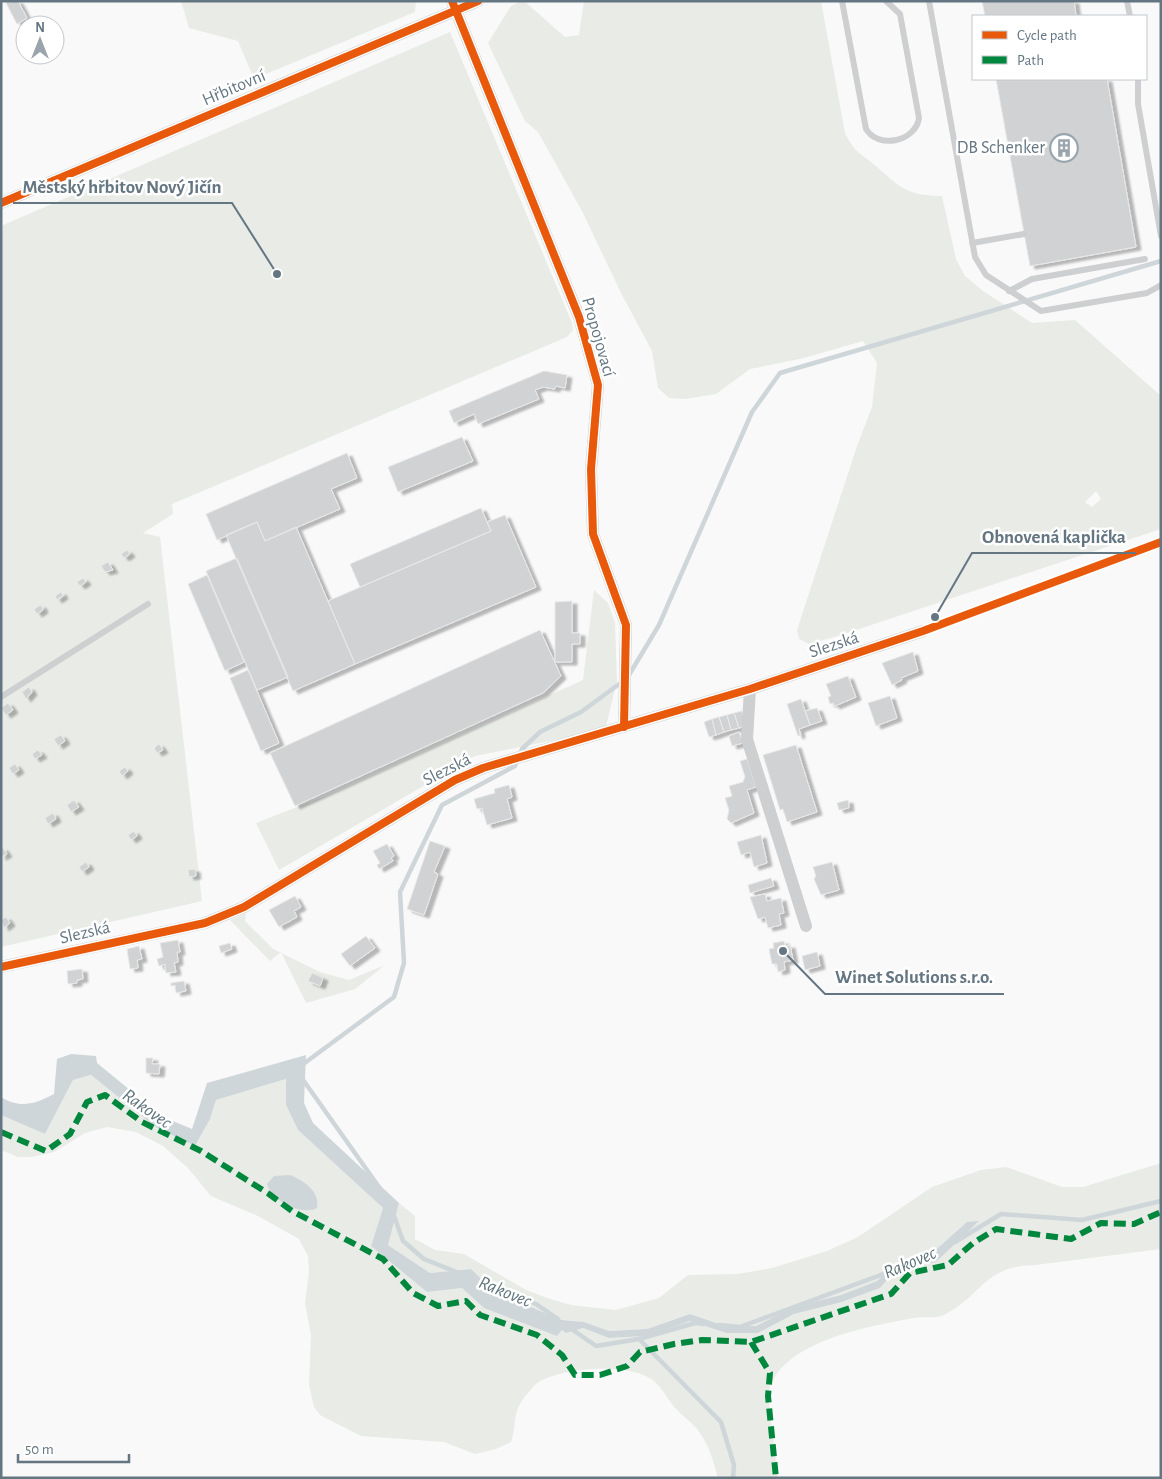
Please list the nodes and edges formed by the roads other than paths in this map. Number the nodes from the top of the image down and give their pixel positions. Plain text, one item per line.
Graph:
1 (478, 1) edge
2 (842, 1) edge
3 (886, 1) edge
4 (929, 1) edge
5 (1127, 1) edge
6 (454, 6) edge
7 (1130, 15) edge
8 (1138, 80) edge
9 (1, 203) edge
10 (1024, 234) dead end
11 (1161, 236) edge
12 (972, 243) junction
13 (1145, 259) dead end
14 (1161, 285) edge
15 (1010, 291) junction
16 (148, 604) dead end
17 (923, 631) dead end
18 (750, 689) junction
19 (1, 697) edge
20 (624, 727) junction
21 (806, 926) dead end
22 (1, 967) edge

1 - 6 street, Hřbitovní
2 - 3 lane
4 - 12 lane
5 - 7 lane
6 - 9 street, Hřbitovní
6 - 20 street, Propojovací
8 - 11 lane
10 - 12 lane
12 - 15 lane
13 - 15 lane
14 - 15 lane
16 - 19 lane
17 - 18 street, Slezská
18 - 20 street, Slezská
18 - 21 street
20 - 22 street, Slezská

